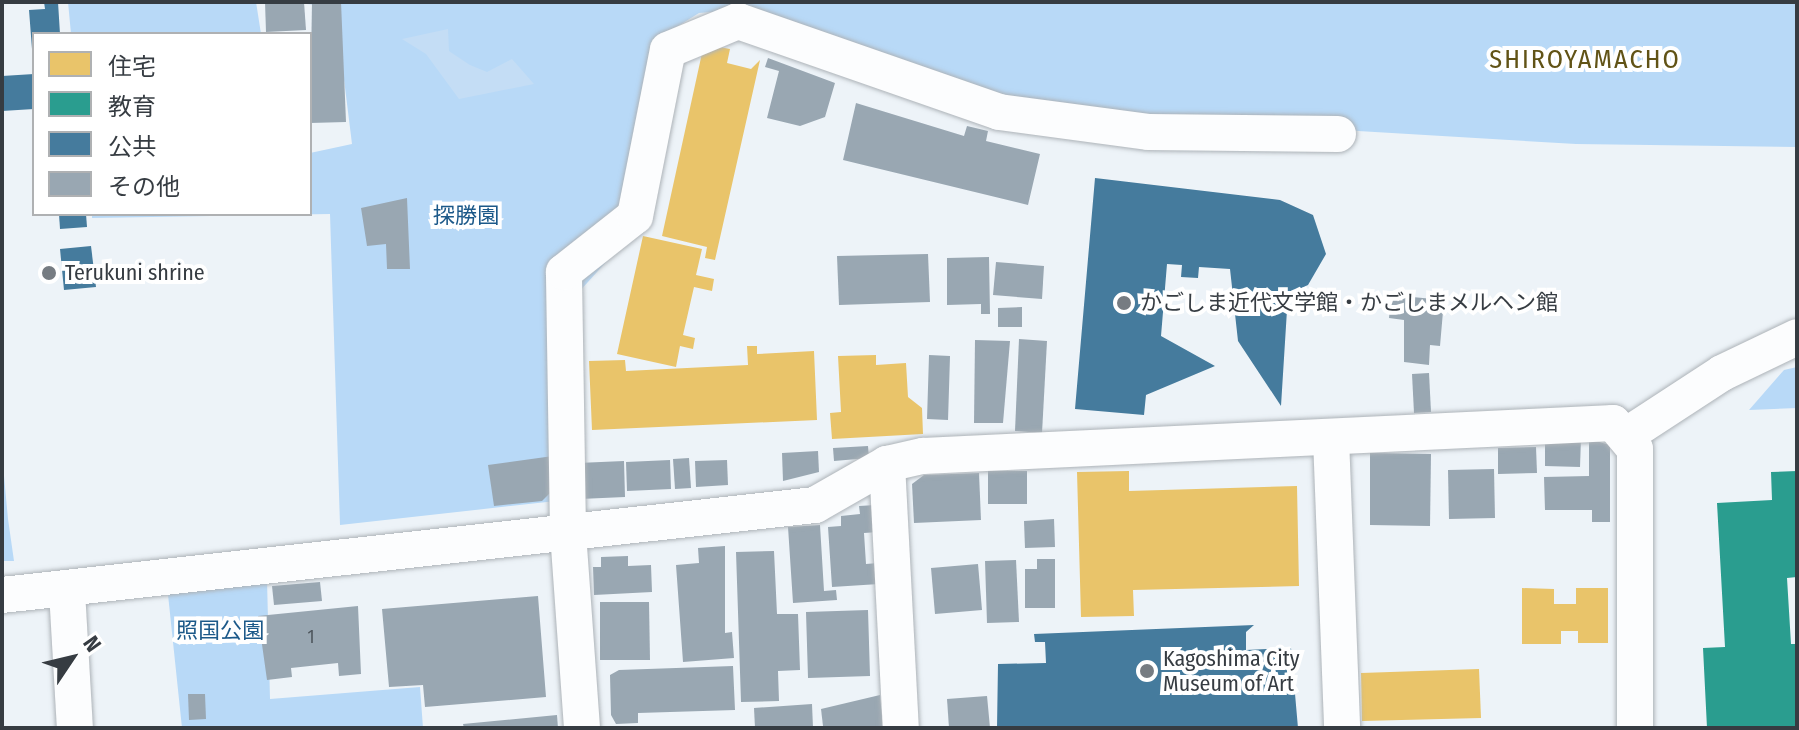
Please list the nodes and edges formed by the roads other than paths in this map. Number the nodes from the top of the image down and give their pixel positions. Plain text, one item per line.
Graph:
1 (1338, 134) dead end
2 (1797, 337) edge
3 (1627, 435) junction
4 (1331, 438) junction
5 (887, 464) junction
6 (568, 531) junction
7 (67, 591) junction
8 (2, 595) edge
9 (75, 728) edge
10 (582, 728) edge
11 (901, 728) edge
12 (1342, 728) edge
13 (1635, 728) edge

1 - 6 street
2 - 3 street
3 - 4 street
3 - 13 street
4 - 5 street
4 - 12 street
5 - 6 street
5 - 11 street
6 - 7 street
6 - 10 street
7 - 8 street
7 - 9 street

